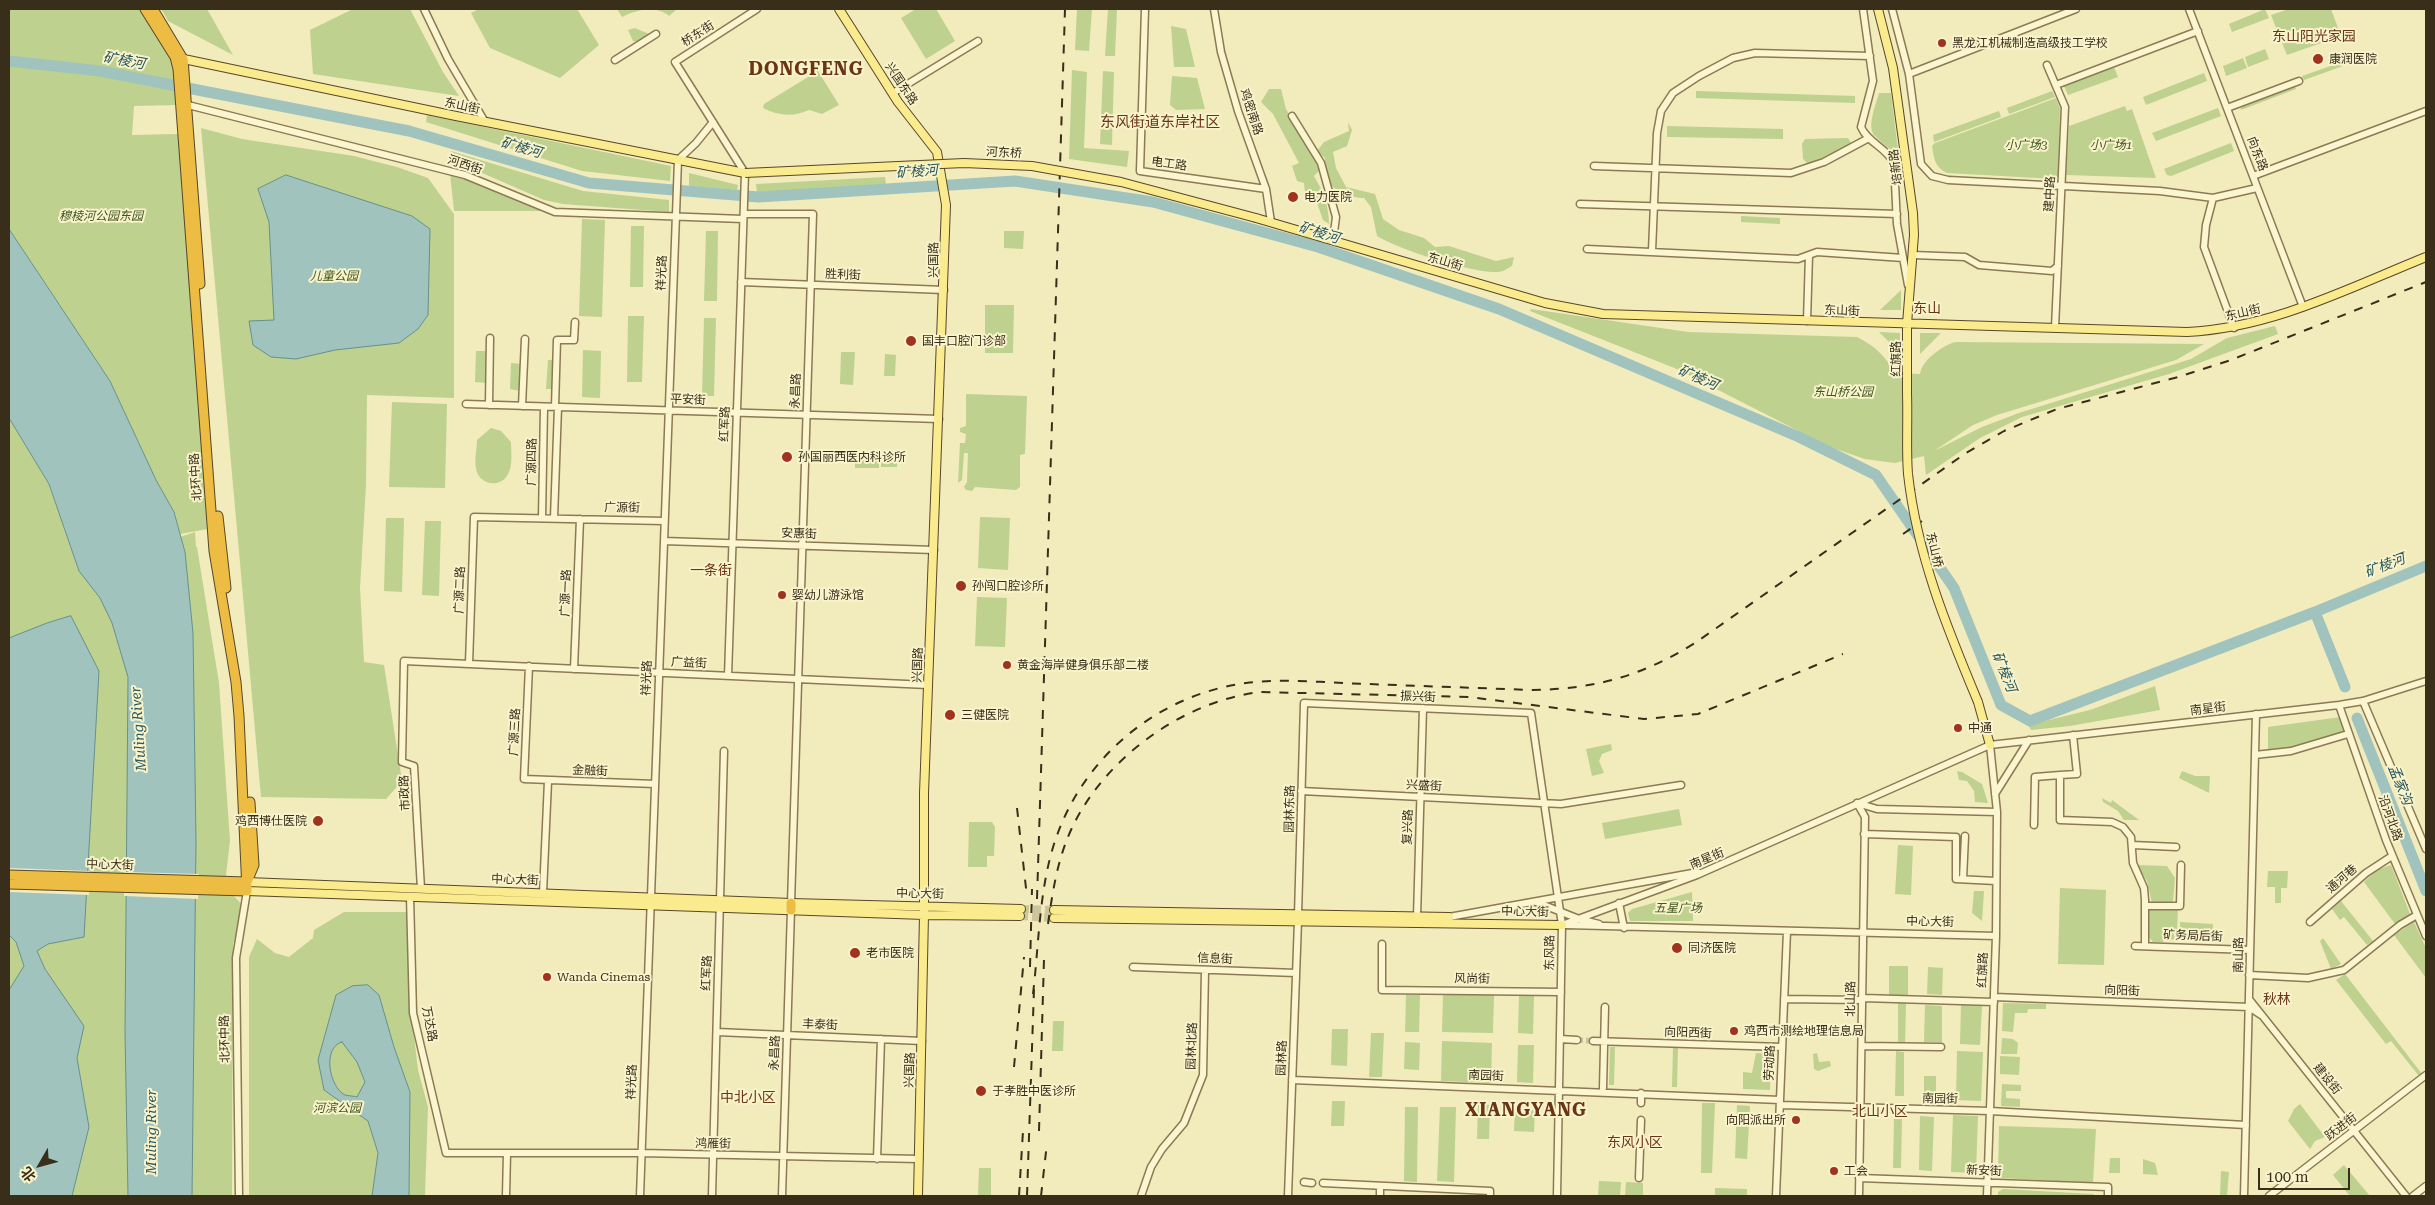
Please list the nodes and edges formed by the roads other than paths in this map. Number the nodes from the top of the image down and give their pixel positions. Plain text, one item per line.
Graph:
1 (145, 9) edge
2 (153, 9) edge
3 (424, 9) edge
4 (757, 9) edge
5 (839, 9) edge
6 (1145, 9) edge
7 (1214, 9) edge
8 (1863, 9) edge
9 (1878, 9) edge
10 (1892, 9) edge
11 (2076, 9) edge
12 (2190, 9) edge
13 (2198, 31) junction
14 (656, 34) dead end
15 (978, 41) dead end
16 (1870, 56) junction
17 (179, 58) junction
18 (615, 60) dead end
19 (2047, 65) dead end
20 (1909, 74) junction
21 (2299, 81) dead end
22 (2056, 85) junction
23 (893, 93) junction
24 (184, 104) junction
25 (2227, 108) junction
26 (2426, 111) edge
27 (1292, 116) dead end
28 (485, 122) junction
29 (713, 122) junction
30 (1867, 139) junction
31 (678, 160) junction
32 (1594, 166) dead end
33 (1655, 169) junction
34 (941, 171) joint
35 (745, 176) junction
36 (2253, 176) junction
37 (2062, 186) junction
38 (2258, 188) junction
39 (1266, 189) junction
40 (2213, 198) junction
41 (1580, 204) dead end
42 (1654, 207) junction
43 (1897, 214) junction
44 (676, 217) junction
45 (744, 217) junction
46 (1256, 218) joint
47 (1271, 222) junction
48 (1333, 240) junction
49 (1587, 249) dead end
50 (1652, 251) junction
51 (1808, 255) junction
52 (1912, 255) junction
53 (2426, 256) edge
54 (1903, 258) junction
55 (2058, 266) junction
56 (741, 282) junction
57 (811, 285) junction
58 (944, 290) junction
59 (1909, 293) junction
60 (2303, 307) junction
61 (1807, 321) junction
62 (575, 322) dead end
63 (1907, 324) junction
64 (2054, 328) junction
65 (2234, 328) junction
66 (490, 338) dead end
67 (525, 339) dead end
68 (1908, 394) joint
69 (466, 404) dead end
70 (488, 405) junction
71 (522, 406) junction
72 (544, 407) junction
73 (556, 407) junction
74 (668, 410) junction
75 (737, 412) junction
76 (806, 415) junction
77 (939, 419) junction
78 (474, 517) joint
79 (542, 518) junction
80 (554, 518) junction
81 (580, 519) junction
82 (664, 520) junction
83 (664, 541) junction
84 (732, 543) junction
85 (802, 546) junction
86 (934, 550) junction
87 (419, 661) joint
88 (469, 664) junction
89 (529, 666) junction
90 (574, 668) junction
91 (659, 672) junction
92 (728, 676) junction
93 (798, 679) junction
94 (2426, 681) edge
95 (928, 685) junction
96 (2363, 701) junction
97 (1304, 703) joint
98 (2339, 705) junction
99 (1423, 708) junction
100 (1531, 713) joint
101 (2256, 714) junction
102 (2348, 734) junction
103 (2074, 735) junction
104 (2029, 740) junction
105 (1990, 745) junction
106 (724, 751) dead end
107 (2255, 755) junction
108 (2060, 775) junction
109 (524, 779) joint
110 (548, 781) junction
111 (655, 784) junction
112 (1681, 785) dead end
113 (1302, 790) junction
114 (1995, 794) junction
115 (1421, 797) junction
116 (1857, 803) junction
117 (1545, 804) junction
118 (1997, 812) junction
119 (2034, 825) dead end
120 (1864, 834) junction
121 (1965, 836) dead end
122 (2134, 845) junction
123 (2176, 847) dead end
124 (2426, 849) edge
125 (2392, 856) junction
126 (2181, 865) dead end
127 (1712, 869) junction
128 (9, 874) edge
129 (1963, 879) junction
130 (1996, 881) junction
131 (247, 882) junction
132 (9, 884) edge
133 (421, 889) junction
134 (243, 892) junction
135 (543, 893) junction
136 (410, 896) junction
137 (1558, 897) junction
138 (650, 902) junction
139 (1535, 902) junction
140 (1620, 903) junction
141 (721, 904) junction
142 (2145, 906) junction
143 (791, 907) junction
144 (924, 911) junction
145 (1021, 912) tunnel mouth
146 (1560, 912) junction
147 (1054, 914) tunnel mouth
148 (2417, 914) junction
149 (1417, 917) junction
150 (1449, 917) joint
151 (1298, 918) junction
152 (1579, 919) junction
153 (2310, 922) dead end
154 (1562, 925) junction
155 (1615, 927) junction
156 (1624, 928) junction
157 (1787, 931) junction
158 (1864, 933) junction
159 (1996, 936) junction
160 (2426, 936) edge
161 (1382, 944) dead end
162 (2136, 946) dead end
163 (2145, 946) junction
164 (2250, 950) junction
165 (1134, 967) dead end
166 (1205, 970) junction
167 (1296, 973) junction
168 (2249, 975) junction
169 (1561, 992) junction
170 (1784, 999) junction
171 (1863, 999) junction
172 (1994, 999) junction
173 (2249, 999) junction
174 (1605, 1007) dead end
175 (2248, 1007) junction
176 (2261, 1015) junction
177 (717, 1032) junction
178 (787, 1035) junction
179 (881, 1039) junction
180 (1560, 1039) junction
181 (1577, 1040) tunnel mouth
182 (922, 1041) junction
183 (1594, 1041) tunnel mouth
184 (1605, 1041) junction
185 (1862, 1046) junction
186 (1782, 1047) junction
187 (1941, 1047) dead end
188 (2426, 1075) edge
189 (1292, 1080) junction
190 (1604, 1088) dead end
191 (1559, 1090) junction
192 (1641, 1093) junction
193 (1780, 1102) junction
194 (1641, 1103) dead end
195 (1860, 1108) junction
196 (1990, 1111) junction
197 (1641, 1120) dead end
198 (2246, 1125) junction
199 (2354, 1131) junction
200 (446, 1153) joint
201 (507, 1153) junction
202 (641, 1154) junction
203 (713, 1155) junction
204 (783, 1157) junction
205 (877, 1159) junction
206 (919, 1160) junction
207 (1639, 1178) dead end
208 (1859, 1178) junction
209 (1304, 1182) dead end
210 (1312, 1183) dead end
211 (1323, 1183) dead end
212 (1988, 1183) junction
213 (1380, 1186) junction
214 (2426, 1186) edge
215 (239, 1196) edge
216 (506, 1196) edge
217 (640, 1196) edge
218 (712, 1196) edge
219 (782, 1196) edge
220 (918, 1196) edge
221 (1141, 1196) edge
222 (1288, 1196) edge
223 (1380, 1196) edge
224 (1490, 1196) edge
225 (1557, 1196) edge
226 (1776, 1196) edge
227 (1859, 1196) edge
228 (1987, 1196) edge
229 (2108, 1196) edge
230 (2244, 1196) edge
231 (2269, 1196) edge
232 (2406, 1196) edge
233 (2413, 1196) edge

1 - 17 highway
2 - 17 highway
3 - 28 street
4 - 29 street, 桥东街
5 - 23 main road, 兴国东路
6 - 39 street, 电工路
7 - 39 street, 鸡密南路
8 - 16 street
9 - 52 main road, 培新路
10 - 20 street
11 - 20 street
12 - 13 street, 向东路
13 - 22 street
13 - 25 street, 向东路
14 - 18 street
15 - 23 street
16 - 30 street
16 - 33 street
17 - 24 highway, 北环中路
17 - 28 main road, 东山街
19 - 22 street, 建中路
20 - 37 street
21 - 25 street
22 - 37 street, 建中路
23 - 34 main road, 兴国东路
24 - 44 street, 河西街
24 - 131 highway, 北环中路
25 - 36 street, 向东路
26 - 36 street
27 - 48 street
28 - 31 main road, 东山街
29 - 31 street
29 - 35 street
30 - 33 street
30 - 43 street
31 - 35 main road, 东山街
31 - 44 street, 祥光路
32 - 33 street
33 - 42 street
34 - 58 main road, 兴国路
35 - 45 street, 红军路
35 - 46 main road, 河东桥, bridge
36 - 38 street, 向东路
37 - 40 street
37 - 55 street, 建中路
38 - 40 street
38 - 60 street, 向东路
39 - 47 street, 鸡密南路
40 - 65 street
41 - 42 street
42 - 43 street
42 - 50 street
43 - 54 street
44 - 45 street, 河西街
44 - 74 street, 祥光路
45 - 56 street, 红军路
45 - 57 street, 永昌路
46 - 47 main road, 东山街
47 - 48 main road, 东山街
48 - 61 main road, 东山街
49 - 50 street
50 - 51 street
51 - 54 street
51 - 61 street
52 - 55 street
52 - 59 main road, 培新路
53 - 60 main road, 东山街
54 - 59 street
55 - 64 street, 建中路
56 - 57 street, 胜利街
56 - 75 street, 红军路
57 - 58 street, 胜利街
57 - 76 street, 永昌路
58 - 77 main road, 兴国路
59 - 63 main road, 培新路
60 - 65 main road, 东山街
61 - 63 main road, 东山街
62 - 73 street, 广源四路
63 - 64 main road, 东山街
63 - 68 main road, 红旗路
64 - 65 main road, 东山街
66 - 70 street
67 - 71 street
68 - 105 main road, 东山桥, bridge
69 - 70 street, 平安街
70 - 71 street, 平安街
71 - 72 street, 平安街
72 - 73 street, 平安街
72 - 79 street, 广源四路
73 - 74 street, 平安街
73 - 80 street, 广源四路
74 - 75 street, 平安街
74 - 82 street, 祥光路
75 - 76 street, 平安街
75 - 84 street, 红军路
76 - 77 street, 平安街
76 - 85 street, 永昌路
77 - 86 main road, 兴国路
78 - 79 street, 广源街
78 - 88 street, 广源二路
79 - 80 street, 广源街
80 - 81 street, 广源街
81 - 82 street, 广源街
81 - 90 street, 广源一路
82 - 83 street, 祥光路
83 - 84 street, 安惠街
83 - 91 street, 祥光路
84 - 85 street, 安惠街
84 - 92 street, 红军路
85 - 86 street, 安惠街
85 - 93 street, 永昌路
86 - 95 main road, 兴国路
87 - 88 street, 广益街
87 - 133 street, 市政路
88 - 89 street, 广益街
89 - 90 street, 广益街
89 - 109 street, 广源三路
90 - 91 street, 广益街
91 - 92 street, 广益街
91 - 111 street, 祥光路
92 - 93 street, 广益街
93 - 95 street, 广益街
93 - 143 street, 永昌路
94 - 96 street, 南星街
95 - 144 main road, 兴国路
96 - 98 street, 南星街
96 - 124 street
97 - 99 street, 振兴街
97 - 113 street, 园林东路
98 - 101 street, 南星街
98 - 102 street, 沿河北路
99 - 100 street, 振兴街
99 - 115 street, 复兴路
100 - 117 street, 东风路
101 - 103 street, 南星街
101 - 107 street, 南山路
102 - 107 street
102 - 125 street, 沿河北路
103 - 104 street, 南星街
103 - 108 street
104 - 105 street, 南星街
104 - 114 street
105 - 114 street, 红旗路
105 - 116 street, 南星街
106 - 141 street, 红军路
107 - 164 street, 南山路
108 - 119 street
108 - 122 street
109 - 110 street, 金融街
110 - 111 street, 金融街
110 - 135 street
111 - 138 street, 祥光路
112 - 117 street, 兴盛街
113 - 115 street, 兴盛街
113 - 151 street, 园林东路
114 - 118 street, 红旗路
115 - 117 street, 兴盛街
115 - 149 street, 复兴路
116 - 118 street
116 - 120 street, 北山路
116 - 127 street, 南星街
117 - 137 street, 东风路
118 - 130 street, 红旗路
120 - 129 street
120 - 158 street, 北山路
121 - 129 street
122 - 123 street
122 - 142 street
125 - 148 street, 沿河北路
125 - 153 street, 通河巷
126 - 142 street
127 - 137 street
127 - 140 street, 南星街
128 - 131 highway, 中心大街
129 - 130 street
130 - 159 street, 红旗路
131 - 133 main road, 中心大街
131 - 134 highway, 北环中路
132 - 134 highway, 中心大街
133 - 135 main road, 中心大街
134 - 136 main road, 中心大街
134 - 215 street, 北环中路
135 - 138 main road, 中心大街
136 - 138 main road, 中心大街
136 - 200 street, 万达路
137 - 139 street
137 - 146 street, 东风路
138 - 141 main road, 中心大街
138 - 202 street, 祥光路
139 - 146 street
139 - 150 street
140 - 152 street, 南星街
140 - 156 street
141 - 143 main road, 中心大街
141 - 177 street, 红军路
142 - 163 street
143 - 144 main road, 中心大街
143 - 178 street, 永昌路
144 - 145 main road, 中心大街
144 - 182 main road, 兴国路
146 - 152 street
146 - 154 street, 东风路
147 - 151 main road, 中心大街
148 - 160 street, 沿河北路
148 - 168 street
149 - 150 main road, 中心大街
149 - 151 main road, 中心大街
151 - 154 main road, 中心大街
151 - 167 street, 园林路
152 - 154 street, 南星街
152 - 155 street
154 - 155 street, 中心大街
154 - 169 street, 东风路
155 - 156 street, 中心大街
156 - 157 street, 中心大街
157 - 158 street, 中心大街
157 - 170 street, 劳动路
158 - 159 street, 中心大街
158 - 171 street, 北山路
159 - 172 street, 红旗路
161 - 169 street, 风尚街
162 - 163 street, 矿务局后街
163 - 164 street, 矿务局后街
164 - 168 street, 南山路
165 - 166 street, 信息街
166 - 167 street, 信息街
166 - 221 street, 园林北路
167 - 189 street, 园林路
168 - 173 street, 南山路
169 - 180 street, 东风路
170 - 171 street, 向阳街
170 - 186 street, 劳动路
171 - 172 street, 向阳街
171 - 185 street, 北山路
172 - 175 street, 向阳街
172 - 196 street, 红旗路
173 - 175 street, 南山路
173 - 176 street, 建设街
174 - 184 street
175 - 176 street
175 - 198 street, 南山路
176 - 199 street, 建设街
177 - 178 street, 丰泰街
177 - 203 street, 红军路
178 - 179 street, 丰泰街
178 - 204 street, 永昌路
179 - 182 street, 丰泰街
179 - 205 street
180 - 181 street
180 - 191 street, 东风路
182 - 206 main road, 兴国路
183 - 184 street, 向阳西街
184 - 186 street, 向阳西街
184 - 190 street
185 - 187 street
185 - 195 street, 北山路
186 - 193 street, 劳动路
188 - 199 street, 跃进街
189 - 191 street, 南园街
189 - 222 street, 园林路
191 - 192 street, 南园街
191 - 225 street, 东风路
192 - 193 street, 南园街
192 - 194 street
193 - 195 street, 南园街
193 - 226 street, 劳动路
195 - 196 street, 南园街
195 - 208 street, 北山路
196 - 198 street, 南园街
196 - 212 street, 红旗路
197 - 207 street
198 - 230 street, 南山路
199 - 231 street, 跃进街
199 - 232 street, 建设街
200 - 201 street, 鸿雁街
201 - 202 street, 鸿雁街
201 - 216 street
202 - 203 street, 鸿雁街
202 - 217 street, 祥光路
203 - 204 street, 鸿雁街
203 - 218 street, 红军路
204 - 205 street, 鸿雁街
204 - 219 street, 永昌路
205 - 206 street, 鸿雁街
206 - 220 main road, 兴国路
208 - 212 street, 新安街
208 - 227 street, 北山路
209 - 210 street
211 - 213 street
212 - 228 street, 红旗路
212 - 229 street, 新安街
213 - 223 street
213 - 224 street
214 - 233 street

